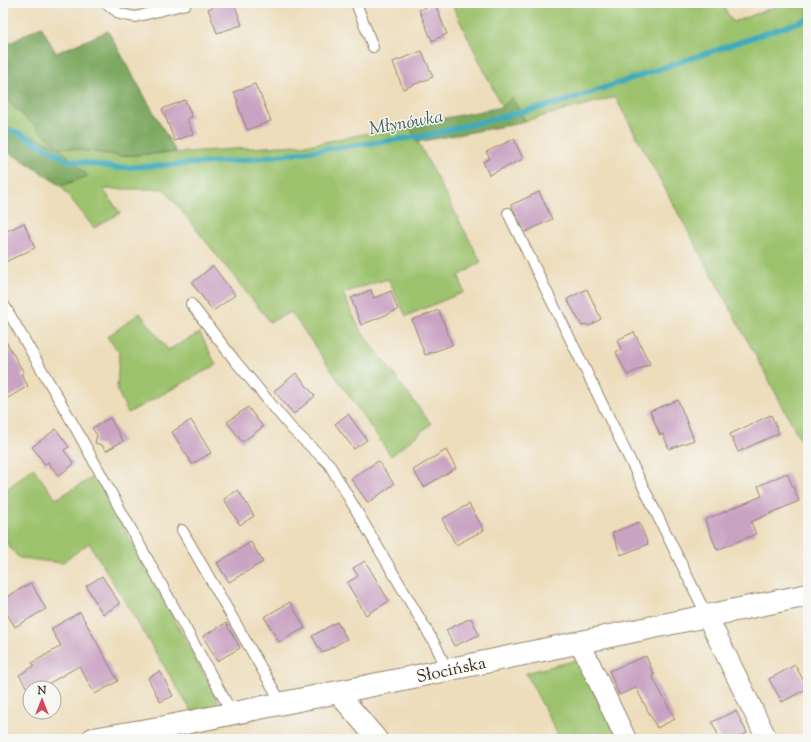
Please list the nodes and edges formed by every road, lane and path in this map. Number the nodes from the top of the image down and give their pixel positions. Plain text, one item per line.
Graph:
1 (106, 3) edge
2 (356, 3) edge
3 (186, 4) edge
4 (373, 47) dead end
5 (508, 213) dead end
6 (3, 303) edge
7 (191, 304) dead end
8 (182, 530) dead end
9 (808, 595) edge
10 (707, 616) junction
11 (580, 642) junction
12 (447, 670) junction
13 (337, 692) junction
14 (282, 704) junction
15 (232, 713) junction
16 (93, 739) edge
17 (376, 739) edge
18 (626, 739) edge
19 (767, 739) edge

1 - 3 lane
2 - 4 lane
5 - 10 lane
6 - 15 lane
7 - 12 lane
8 - 14 lane
9 - 10 street, Słocińska
10 - 11 street, Słocińska
10 - 19 street
11 - 12 street, Słocińska
11 - 18 street
12 - 13 street, Słocińska
13 - 14 street, Słocińska
13 - 17 street
14 - 15 street, Słocińska
15 - 16 street, Słocińska

